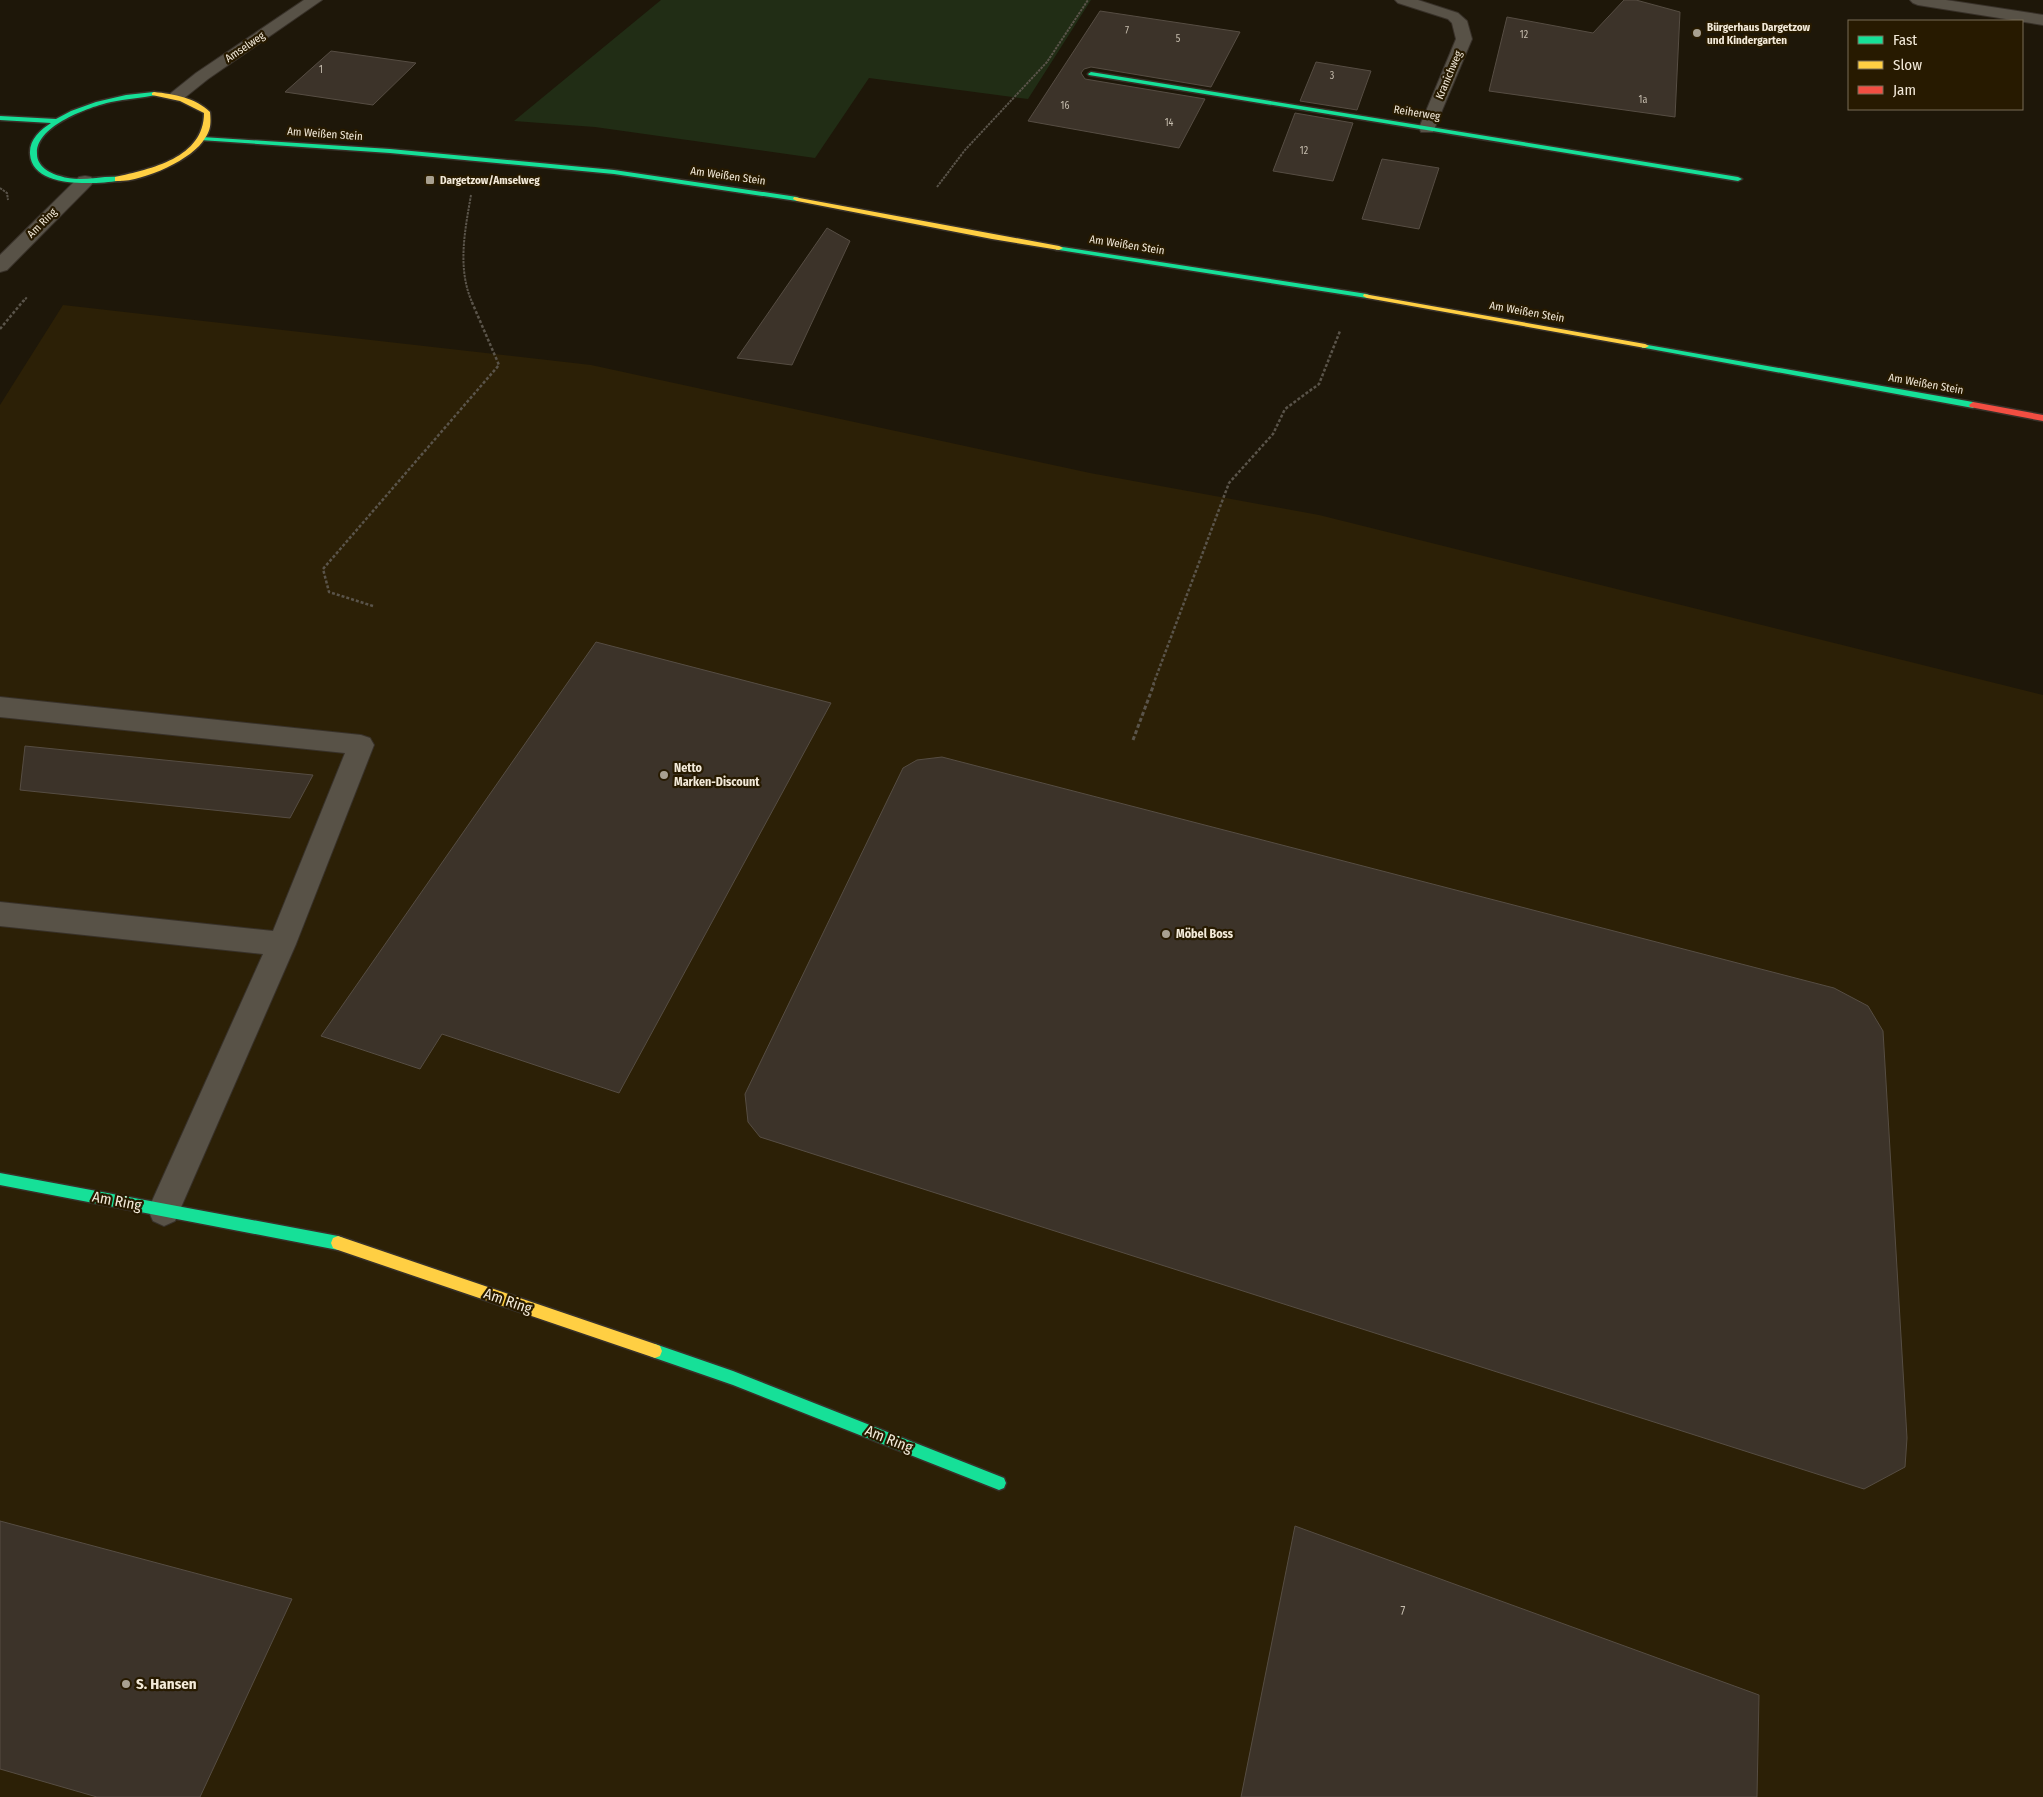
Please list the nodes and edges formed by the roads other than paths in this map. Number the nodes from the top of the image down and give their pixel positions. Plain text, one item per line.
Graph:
1 (314, 0) edge
2 (1403, 0) edge
3 (1918, 0) edge
4 (2043, 20) edge
5 (1091, 74) dead end
6 (177, 96) junction
7 (0, 118) edge
8 (56, 121) junction
9 (1427, 128) junction
10 (202, 139) junction
11 (1738, 179) dead end
12 (84, 181) junction
13 (0, 266) edge
14 (2043, 418) edge
15 (0, 707) edge
16 (0, 914) edge
17 (282, 944) junction
18 (0, 1179) edge
19 (164, 1210) junction
20 (999, 1483) dead end

1 - 6 street, Amselweg
2 - 9 street, Kranichweg
3 - 4 street
5 - 9 street, Reiherweg
6 - 8 street
6 - 10 street
7 - 8 street
8 - 12 street
9 - 11 street, Reiherweg
10 - 12 street
10 - 14 street, Am Weißen Stein
12 - 13 street, Am Ring
15 - 17 street
16 - 17 street
17 - 19 street
18 - 19 street, Am Ring
19 - 20 street, Am Ring

